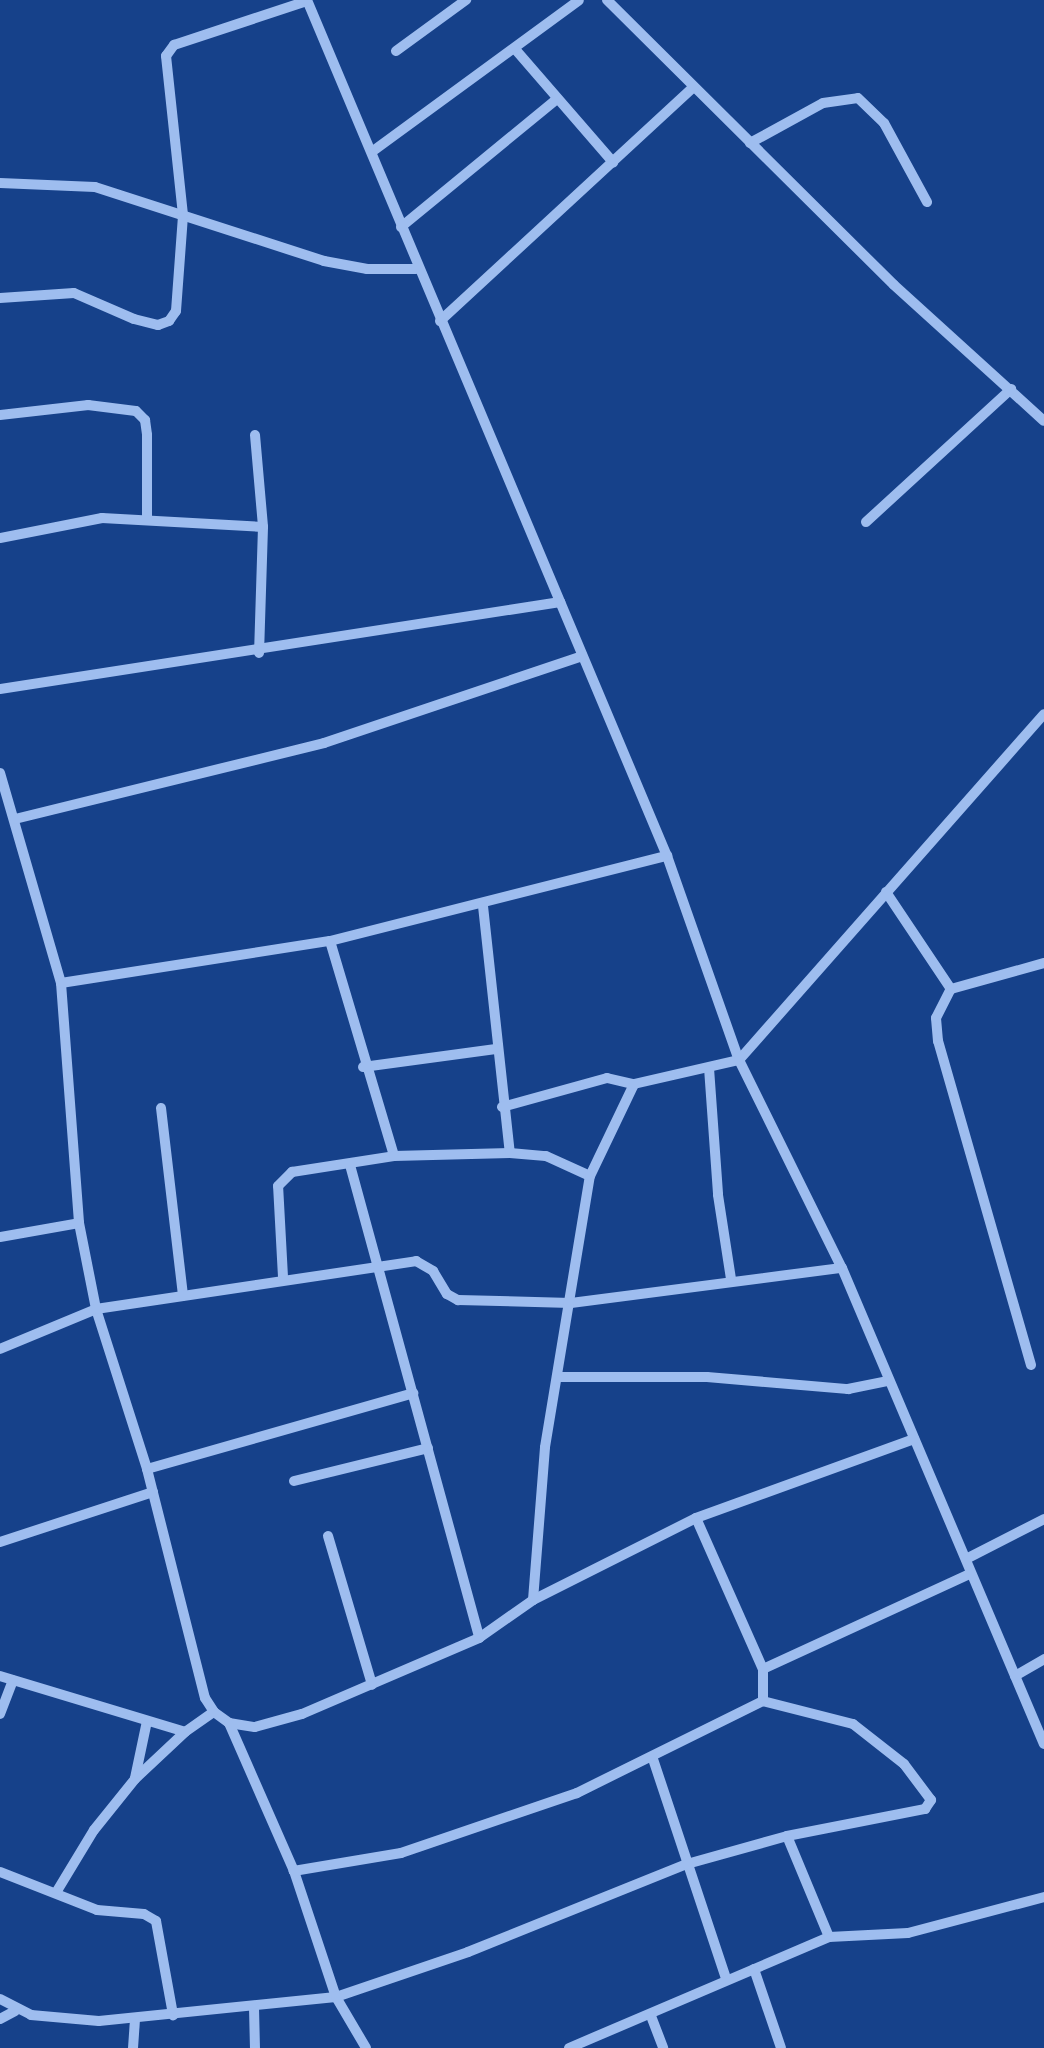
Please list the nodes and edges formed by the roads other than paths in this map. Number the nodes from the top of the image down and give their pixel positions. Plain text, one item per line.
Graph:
1 (307, 0) edge
2 (466, 0) edge
3 (579, 0) edge
4 (607, 0) edge
5 (515, 49) junction
6 (396, 51) dead end
7 (694, 87) junction
8 (557, 99) junction
9 (750, 143) junction
10 (373, 151) junction
11 (613, 162) junction
12 (0, 183) edge
13 (927, 202) dead end
14 (183, 215) junction
15 (401, 227) junction
16 (416, 268) junction
17 (0, 298) edge
18 (440, 321) junction
19 (1011, 389) junction
20 (0, 415) edge
21 (1044, 421) edge
22 (255, 435) dead end
23 (147, 518) junction
24 (866, 522) dead end
25 (263, 526) junction
26 (0, 538) edge
27 (560, 602) junction
28 (259, 653) junction
29 (582, 656) junction
30 (0, 689) edge
31 (1044, 714) edge
32 (0, 773) edge
33 (15, 819) junction
34 (667, 856) junction
35 (886, 892) junction
36 (483, 906) junction
37 (330, 941) junction
38 (1044, 963) edge
39 (61, 983) junction
40 (951, 988) junction
41 (496, 1049) junction
42 (739, 1060) junction
43 (363, 1067) junction
44 (709, 1068) junction
45 (634, 1083) junction
46 (502, 1107) junction
47 (161, 1108) dead end
48 (510, 1153) junction
49 (394, 1156) junction
50 (350, 1165) junction
51 (590, 1176) junction
52 (80, 1223) junction
53 (0, 1237) edge
54 (377, 1267) junction
55 (842, 1268) junction
56 (282, 1277) junction
57 (731, 1279) junction
58 (183, 1296) junction
59 (571, 1303) junction
60 (96, 1309) junction
61 (0, 1350) edge
62 (1031, 1365) dead end
63 (557, 1377) junction
64 (888, 1381) junction
65 (413, 1393) junction
66 (914, 1439) junction
67 (428, 1448) junction
68 (147, 1469) junction
69 (294, 1481) dead end
70 (153, 1492) junction
71 (696, 1518) junction
72 (1044, 1519) edge
73 (328, 1536) dead end
74 (0, 1542) edge
75 (966, 1559) junction
76 (970, 1574) junction
77 (533, 1600) junction
78 (479, 1638) junction
79 (1044, 1659) edge
80 (763, 1669) junction
81 (0, 1676) edge
82 (1015, 1676) junction
83 (13, 1680) junction
84 (372, 1685) junction
85 (763, 1701) junction
86 (214, 1712) junction
87 (0, 1714) edge
88 (147, 1721) junction
89 (229, 1723) junction
90 (184, 1732) junction
91 (1044, 1743) edge
92 (653, 1759) junction
93 (135, 1779) junction
94 (787, 1836) junction
95 (687, 1864) junction
96 (294, 1871) junction
97 (0, 1872) edge
98 (57, 1891) junction
99 (1044, 1897) edge
100 (829, 1937) junction
101 (754, 1969) junction
102 (726, 1978) junction
103 (336, 1997) junction
104 (0, 1999) edge
105 (254, 2008) junction
106 (15, 2011) junction
107 (173, 2015) junction
108 (651, 2016) junction
109 (135, 2018) junction
110 (0, 2019) edge
111 (133, 2048) edge
112 (255, 2048) edge
113 (366, 2048) edge
114 (569, 2048) edge
115 (663, 2048) edge
116 (781, 2048) edge

1 - 10 street
1 - 14 street
2 - 6 street
3 - 5 street
4 - 7 street
5 - 8 street
5 - 10 street
7 - 9 street
7 - 11 street
8 - 11 street
8 - 15 street
9 - 13 street
9 - 19 street
10 - 15 street
11 - 18 street
12 - 14 street
14 - 16 street
14 - 17 street
15 - 16 street
16 - 18 street
18 - 27 street
19 - 21 street
19 - 24 street
20 - 23 street
22 - 25 street
23 - 25 street
23 - 26 street
25 - 28 street
27 - 28 street
27 - 29 street
28 - 30 street
29 - 33 street
29 - 34 street
31 - 35 street
32 - 33 street
33 - 39 street
34 - 36 street
34 - 42 street
35 - 40 street
35 - 42 street
36 - 37 street
36 - 41 street
37 - 39 street
37 - 43 street
38 - 40 street
39 - 52 street
40 - 62 street
41 - 43 street
41 - 46 street
42 - 44 street
42 - 55 street
43 - 49 street
44 - 45 street
44 - 57 street
45 - 46 street
45 - 51 street
46 - 48 street
47 - 58 street
48 - 49 street
48 - 51 street
49 - 50 street
50 - 54 street
50 - 56 street
51 - 59 street
52 - 53 street
52 - 60 street
54 - 56 street
54 - 59 street
54 - 65 street
55 - 57 street
55 - 64 street
56 - 58 street
57 - 59 street
58 - 60 street
59 - 63 street
60 - 61 street
60 - 68 street
63 - 64 street
63 - 77 street
64 - 66 street
65 - 67 street
65 - 68 street
66 - 71 street
66 - 75 street
67 - 69 street
67 - 78 street
68 - 70 street
70 - 74 street
70 - 86 street
71 - 77 street
71 - 80 street
72 - 75 street
73 - 84 street
75 - 76 street
76 - 80 street
76 - 82 street
77 - 78 street
78 - 84 street
79 - 82 street
80 - 85 street
81 - 83 street
82 - 91 street
83 - 87 street
83 - 88 street
84 - 89 street
85 - 92 street
85 - 94 street
86 - 89 street
86 - 90 street
88 - 90 street
88 - 93 street
89 - 96 street
90 - 93 street
92 - 95 street
92 - 96 street
93 - 98 street
94 - 95 street
94 - 100 street
95 - 102 street
95 - 103 street
96 - 103 street
97 - 98 street
98 - 107 street
99 - 100 street
100 - 101 street
101 - 102 street
101 - 116 street
102 - 108 street
103 - 105 street
103 - 113 street
104 - 106 street
105 - 107 street
105 - 112 street
106 - 109 street
106 - 110 street
107 - 109 street
108 - 114 street
108 - 115 street
109 - 111 street

